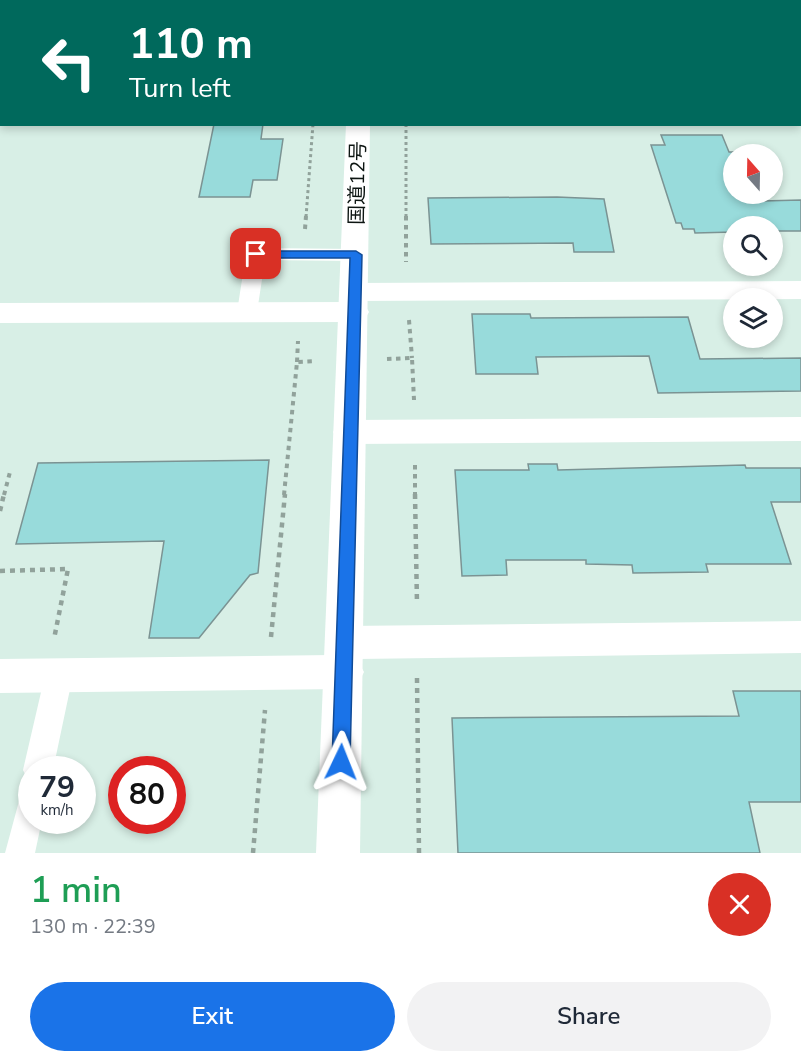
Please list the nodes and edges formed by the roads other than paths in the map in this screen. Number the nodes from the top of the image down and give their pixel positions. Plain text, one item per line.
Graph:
1 (358, 126) edge
2 (356, 255) junction
3 (801, 290) edge
4 (355, 302) junction
5 (247, 312) junction
6 (0, 313) edge
7 (801, 429) edge
8 (350, 432) junction
9 (801, 638) edge
10 (345, 657) junction
11 (53, 675) junction
12 (0, 676) edge
13 (40, 756) edge
14 (24, 834) edge
15 (20, 853) edge
16 (338, 853) edge

1 - 2 main road, 国道12号
2 - 4 main road, 国道12号
2 - 5 lane
3 - 4 main road
4 - 5 main road
4 - 8 main road, 国道12号
5 - 6 main road
7 - 8 main road
8 - 10 main road, 国道12号
9 - 10 main road
10 - 11 main road
10 - 16 main road, 国道12号
11 - 12 main road
11 - 13 lane
14 - 15 lane

